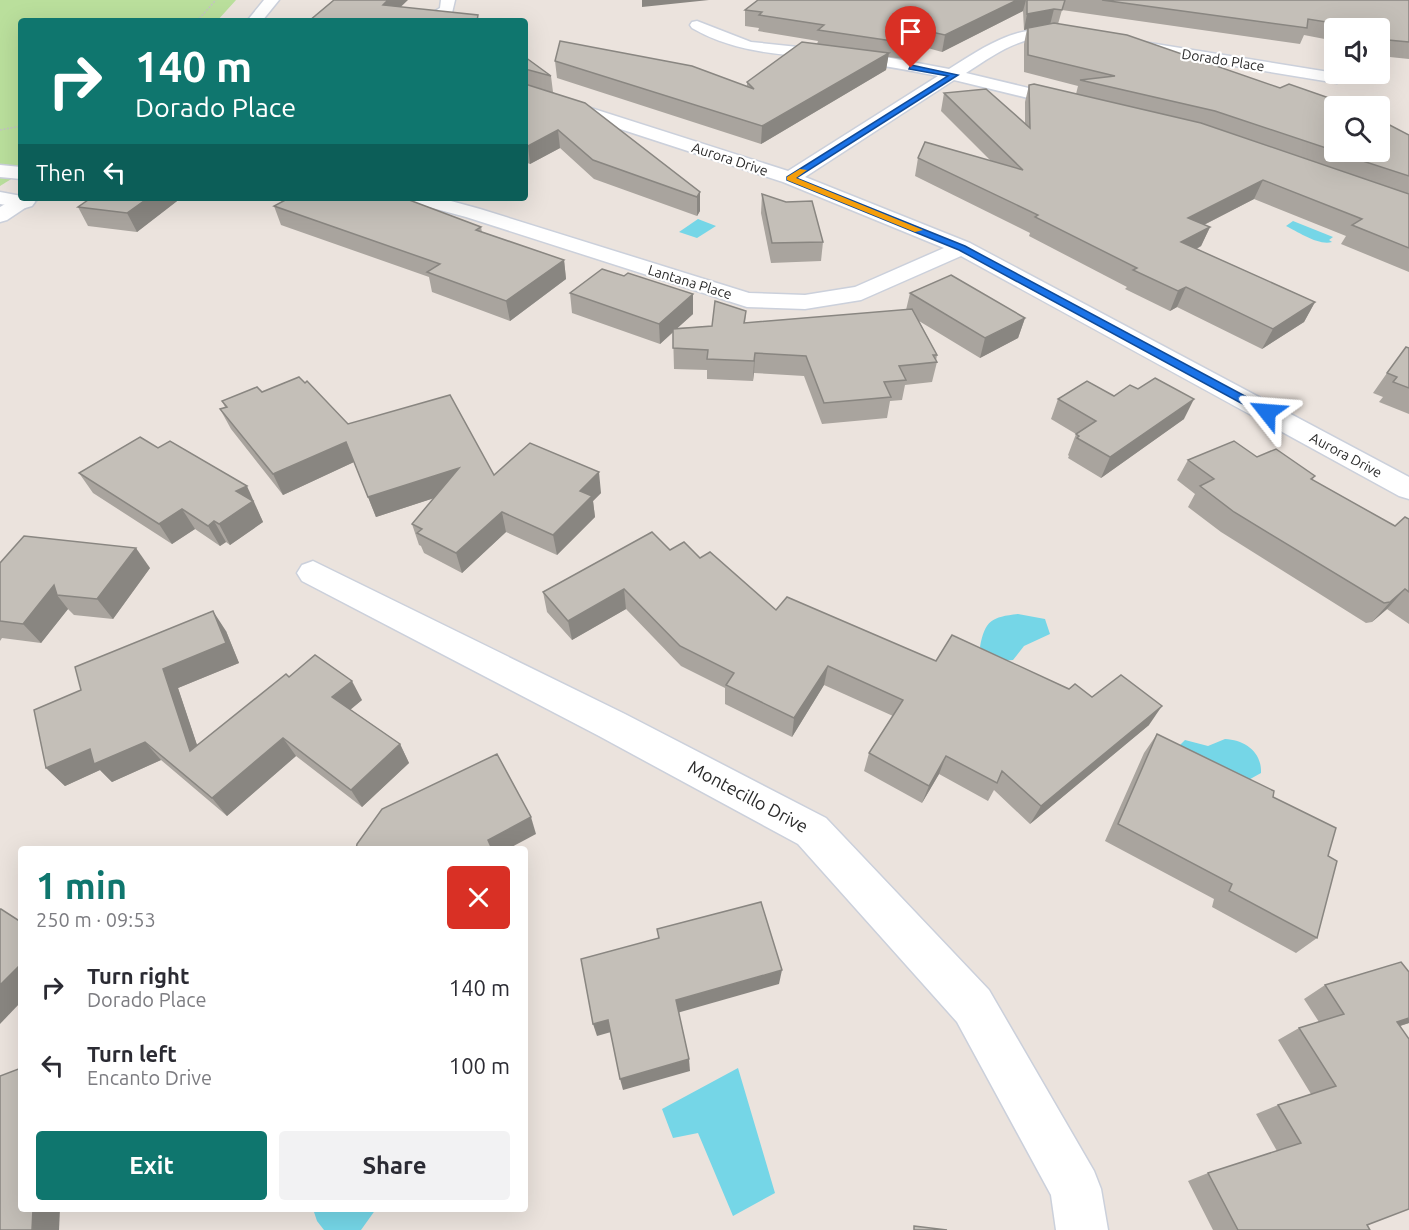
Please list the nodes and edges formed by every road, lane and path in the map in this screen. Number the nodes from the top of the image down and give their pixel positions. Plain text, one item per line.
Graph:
1 (216, 0) edge
2 (272, 0) edge
3 (448, 0) edge
4 (200, 18) edge
5 (257, 18) edge
6 (432, 18) edge
7 (697, 25) dead end
8 (1083, 38) edge
9 (1118, 43) edge
10 (955, 75) junction
11 (1324, 76) edge
12 (528, 93) edge
13 (1089, 108) edge
14 (18, 127) edge
15 (0, 130) edge
16 (0, 171) edge
17 (18, 173) edge
18 (790, 178) junction
19 (0, 198) edge
20 (18, 199) edge
21 (25, 201) edge
22 (428, 201) edge
23 (0, 216) edge
24 (962, 248) junction
25 (1409, 489) edge
26 (313, 573) dead end
27 (1082, 1230) edge

1 - 4 path
2 - 5 street
3 - 6 street
7 - 10 street
8 - 10 street
9 - 11 street, Dorado Place
10 - 13 street
10 - 18 street
12 - 18 street, Aurora Drive
14 - 15 path
16 - 17 street
18 - 24 street, Aurora Drive
19 - 20 street
21 - 23 street
22 - 24 street, Lantana Place
24 - 25 street, Aurora Drive
26 - 27 street, Montecillo Drive

